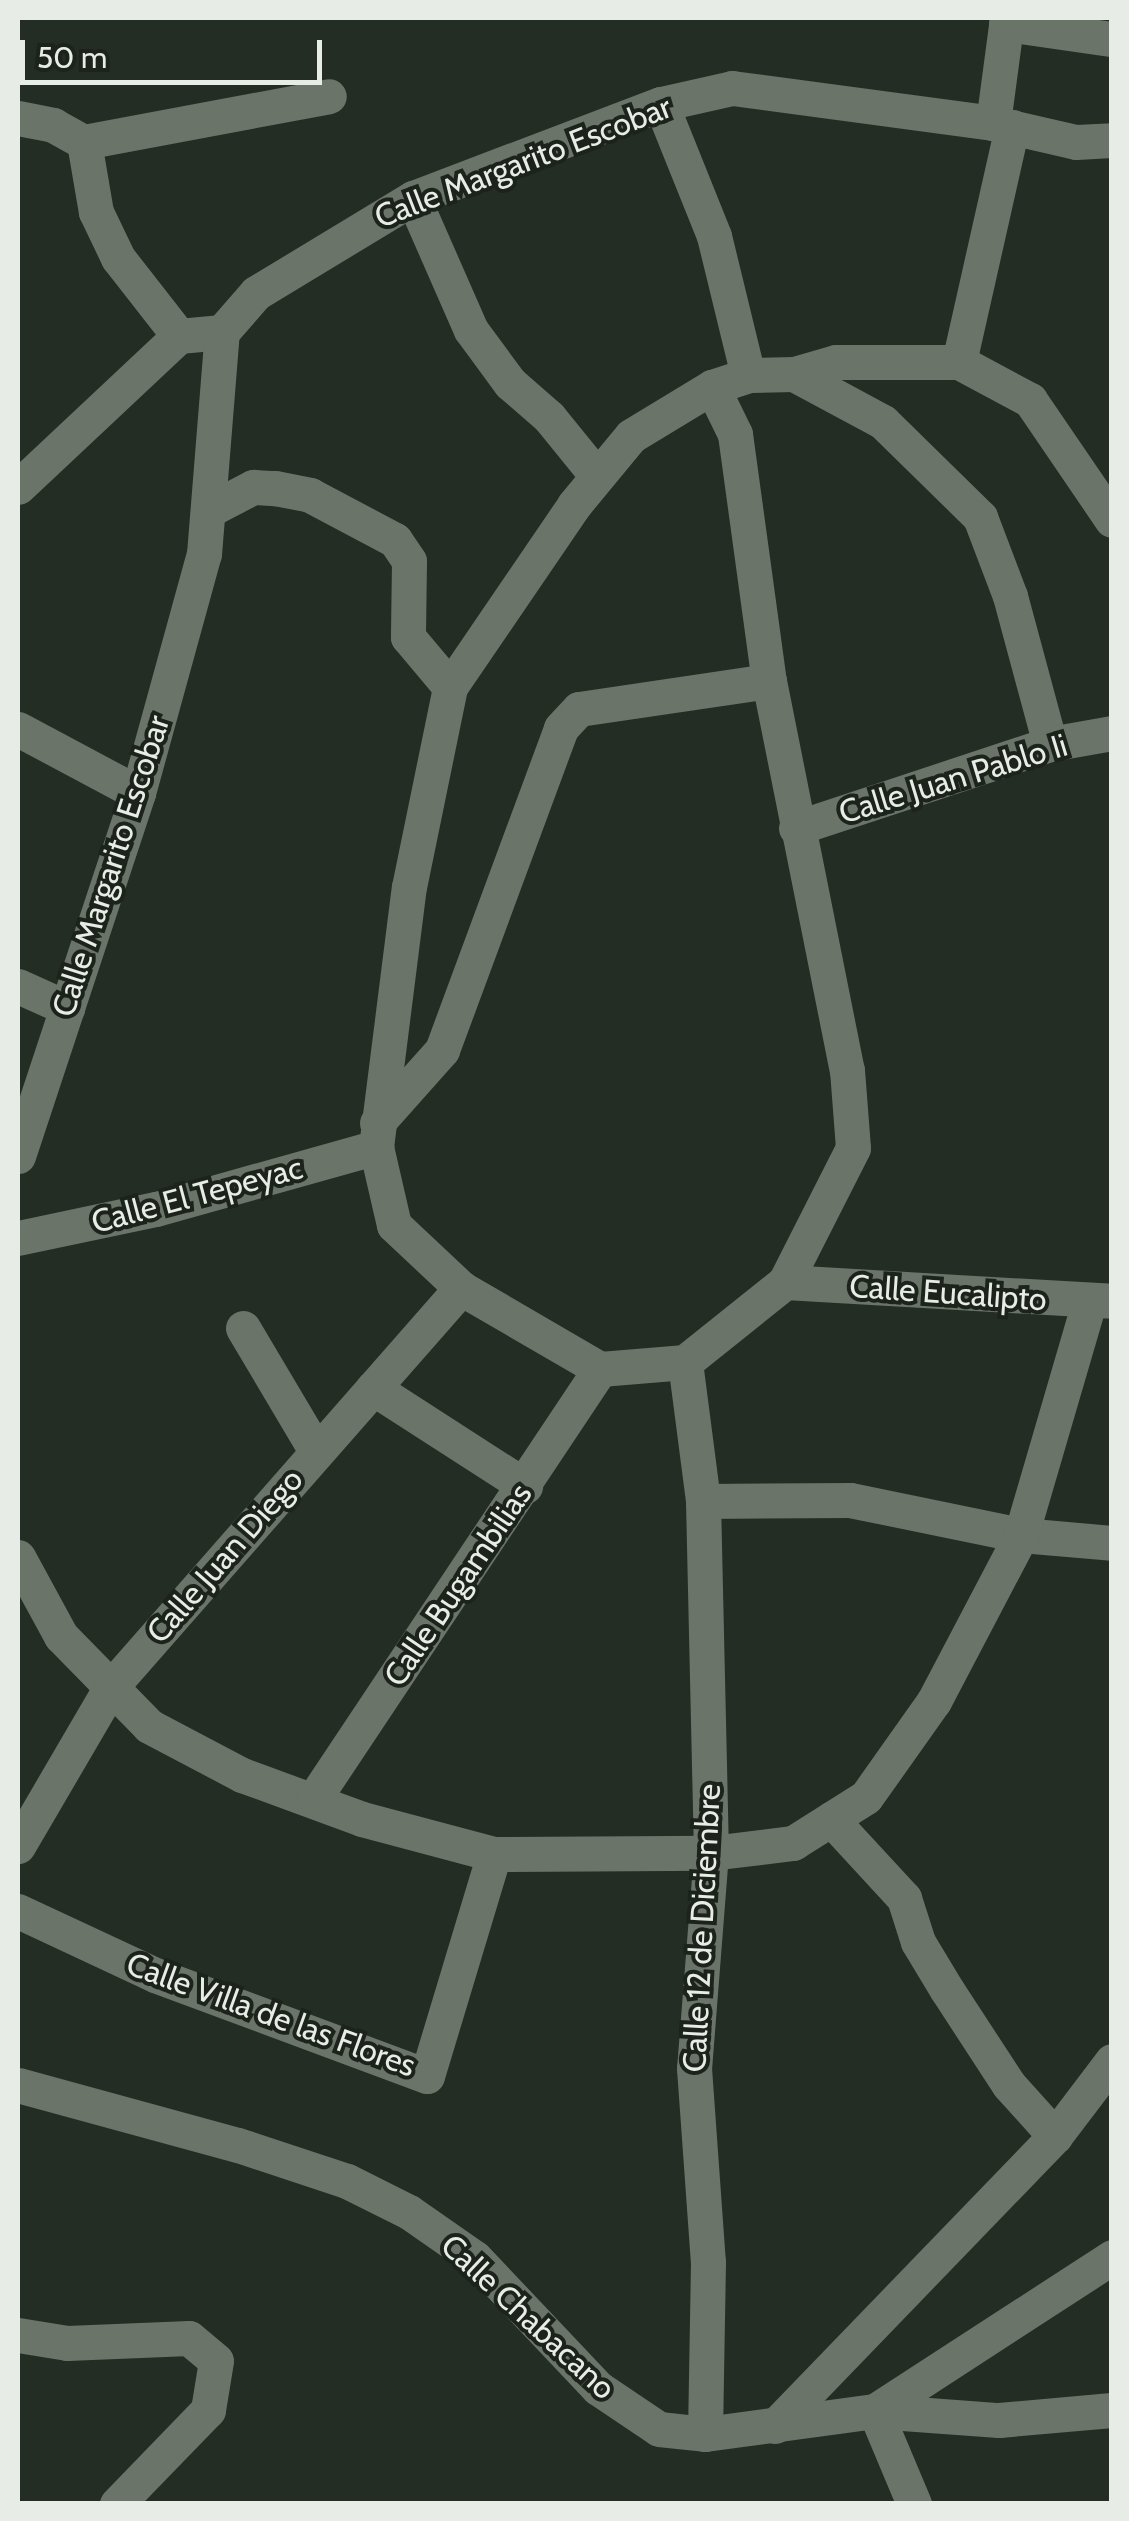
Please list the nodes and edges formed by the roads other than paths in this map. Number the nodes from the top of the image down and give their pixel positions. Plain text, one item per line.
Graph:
1 (1006, 21) edge
2 (1112, 39) edge
3 (330, 96) dead end
4 (661, 104) junction
5 (18, 118) edge
6 (1002, 125) junction
7 (1112, 140) edge
8 (84, 142) junction
9 (413, 198) junction
10 (222, 332) junction
11 (179, 336) junction
12 (959, 362) junction
13 (794, 374) junction
14 (748, 375) junction
15 (712, 387) junction
16 (597, 476) junction
17 (18, 488) edge
18 (209, 510) junction
19 (1111, 517) edge
20 (768, 681) junction
21 (450, 687) junction
22 (18, 729) edge
23 (1112, 733) edge
24 (1050, 744) junction
25 (138, 793) junction
26 (796, 828) junction
27 (18, 986) edge
28 (66, 1008) junction
29 (376, 1135) junction
30 (18, 1156) edge
31 (18, 1238) edge
32 (785, 1282) junction
33 (461, 1288) junction
34 (1100, 1301) edge
35 (243, 1328) dead end
36 (685, 1362) junction
37 (600, 1368) junction
38 (374, 1388) junction
39 (316, 1451) junction
40 (525, 1486) junction
41 (704, 1502) junction
42 (1021, 1535) junction
43 (1112, 1543) edge
44 (18, 1557) edge
45 (111, 1687) junction
46 (313, 1800) junction
47 (831, 1820) junction
48 (18, 1846) edge
49 (494, 1854) junction
50 (711, 1854) junction
51 (18, 1911) edge
52 (1112, 2061) edge
53 (18, 2085) edge
54 (1055, 2136) junction
55 (1112, 2257) edge
56 (18, 2335) edge
57 (1112, 2410) edge
58 (875, 2411) junction
59 (775, 2426) junction
60 (705, 2434) junction
61 (116, 2504) edge
62 (914, 2504) edge

1 - 2 street
1 - 6 street
3 - 8 street
4 - 6 street, Calle Margarito Escobar
4 - 9 street, Calle Margarito Escobar
4 - 14 street
5 - 8 street
6 - 7 street, Calle Margarito Escobar
6 - 12 street
8 - 11 street
9 - 10 street, Calle Margarito Escobar
9 - 16 street
10 - 11 street
10 - 18 street, Calle Margarito Escobar
11 - 17 street
12 - 13 street
12 - 19 street
13 - 14 street
13 - 24 street
14 - 15 street
15 - 16 street
15 - 20 street
16 - 21 street
18 - 21 street
18 - 25 street, Calle Margarito Escobar
20 - 26 street
20 - 29 street
21 - 29 street
22 - 25 street
23 - 24 street, Calle Juan Pablo Ii
24 - 26 street, Calle Juan Pablo Ii
25 - 28 street, Calle Margarito Escobar
26 - 32 street
27 - 28 street
28 - 30 street, Calle Margarito Escobar
29 - 31 street, Calle El Tepeyac
29 - 33 street
32 - 34 street, Calle Eucalipto
32 - 36 street
33 - 37 street
33 - 38 street, Calle Juan Diego
34 - 42 street
35 - 39 street
36 - 37 street
36 - 41 street, Calle 12 de Diciembre
37 - 40 street, Calle Bugambilias
38 - 39 street, Calle Juan Diego
38 - 40 street
39 - 45 street, Calle Juan Diego
40 - 46 street, Calle Bugambilias
41 - 42 street
41 - 50 street, Calle 12 de Diciembre
42 - 43 street
42 - 47 street
44 - 45 street
45 - 46 street
45 - 48 street, Calle Juan Diego
46 - 49 street
47 - 50 street
47 - 54 street
49 - 50 street
49 - 51 street, Calle Villa de las Flores
50 - 60 street, Calle 12 de Diciembre
52 - 54 street
53 - 60 street, Calle Chabacano
54 - 59 street
55 - 58 street
56 - 61 street
57 - 58 street
58 - 59 street, Calle Chabacano
58 - 62 street
59 - 60 street, Calle Chabacano

